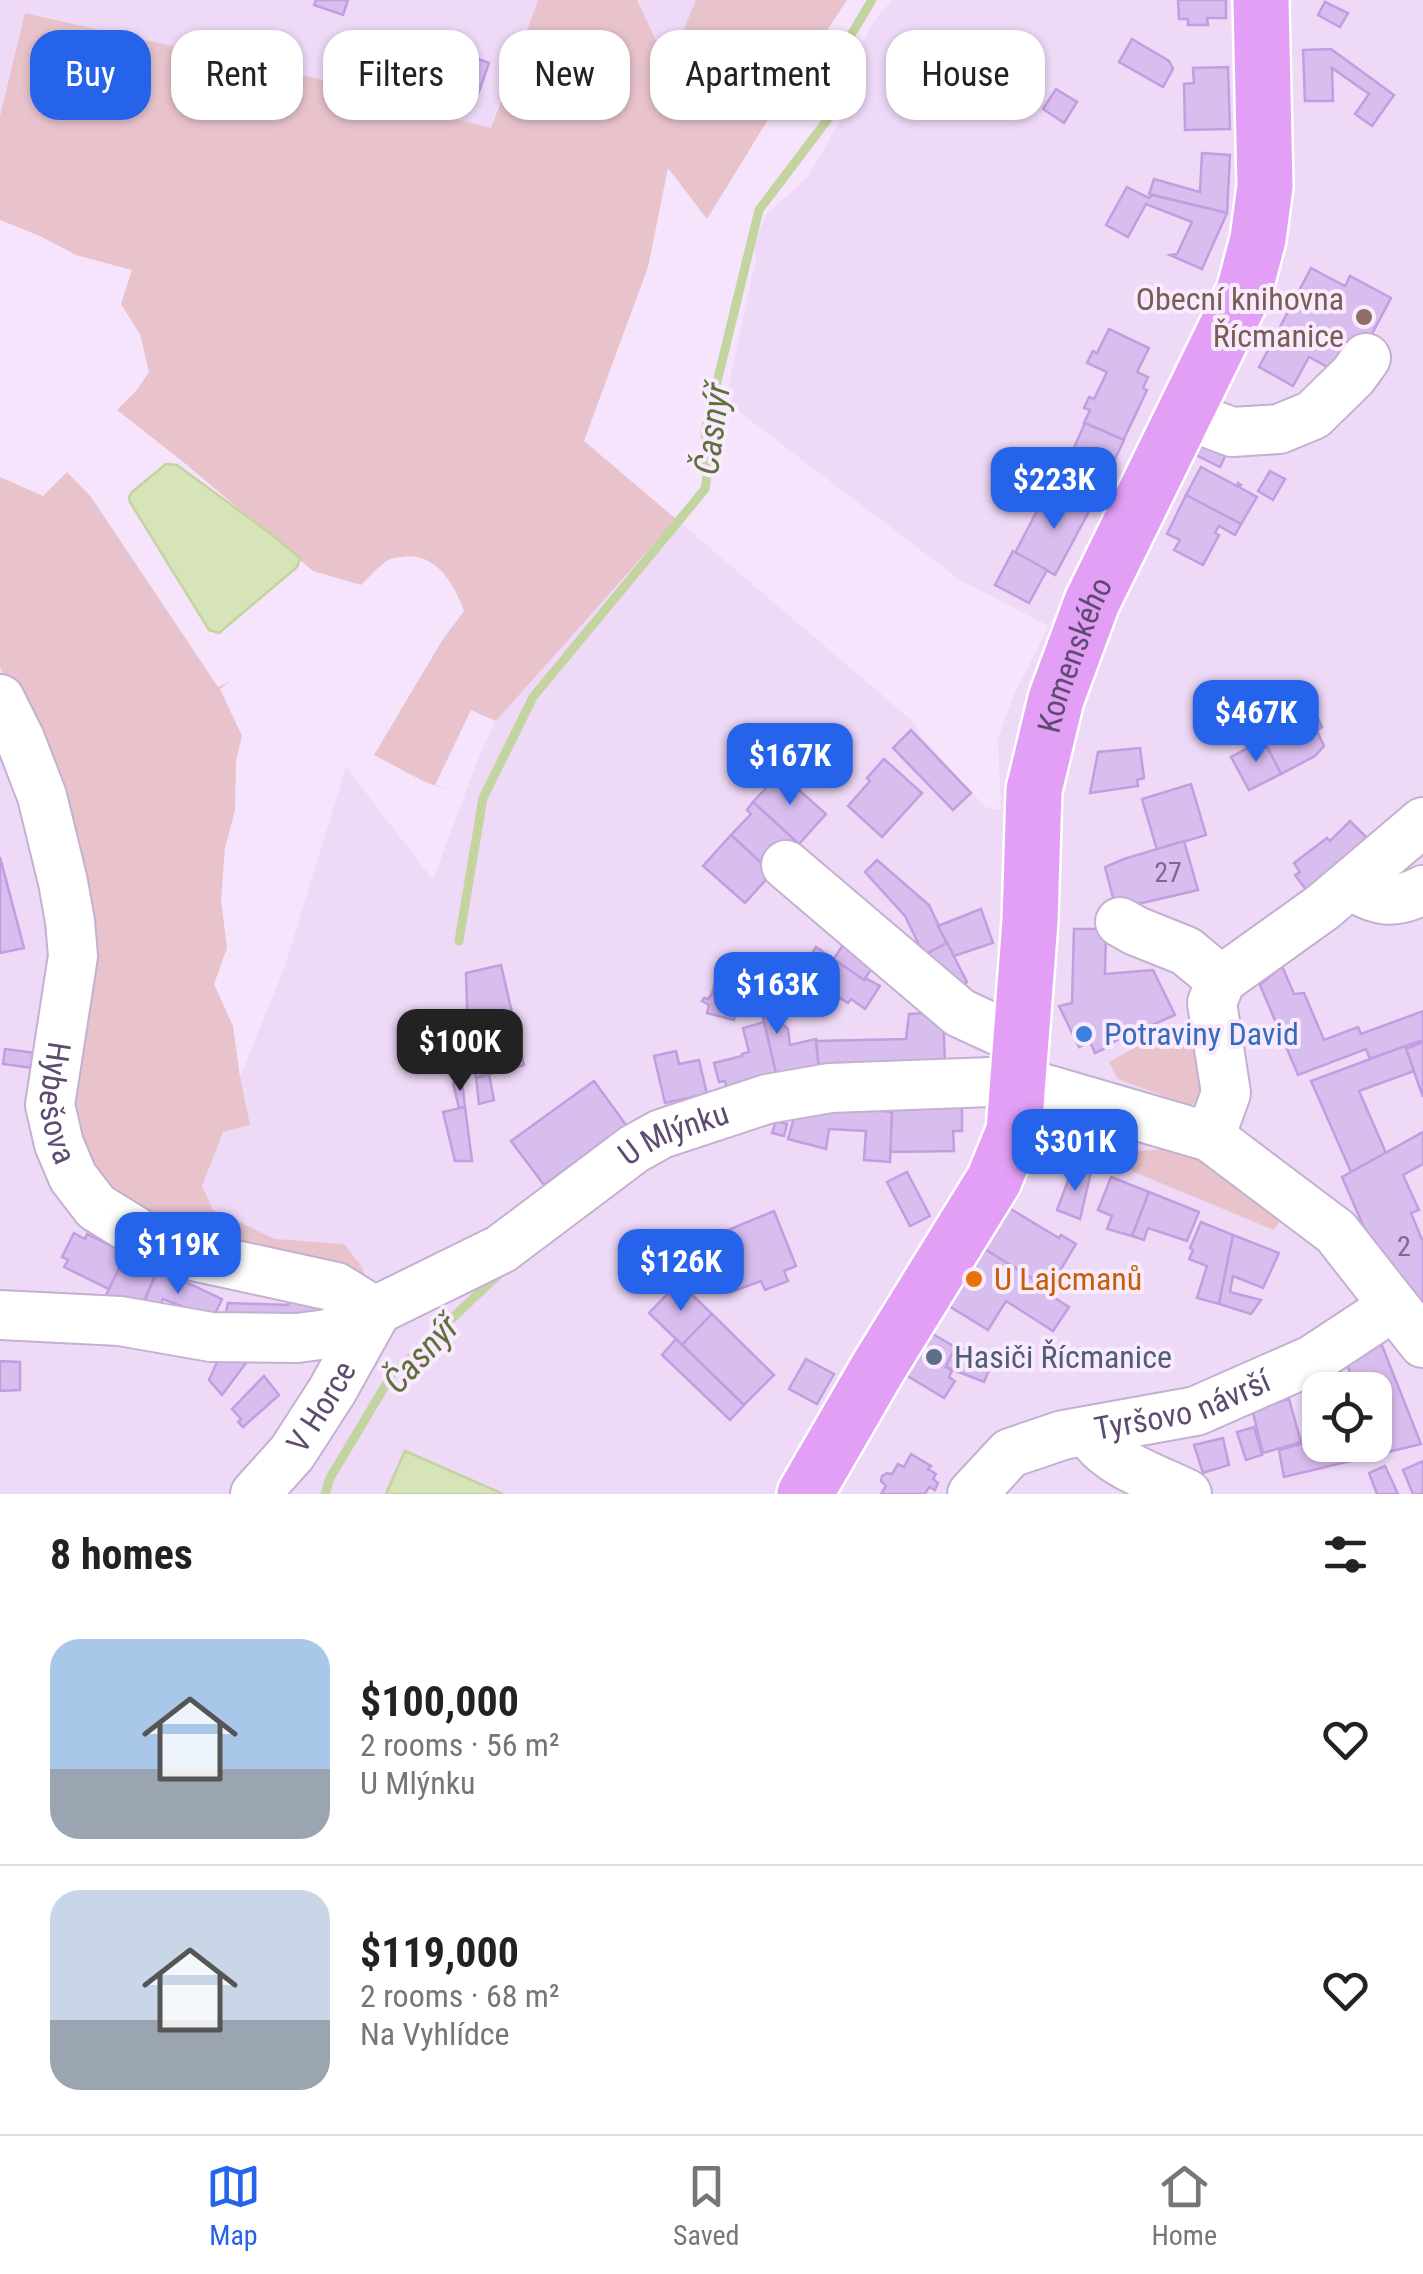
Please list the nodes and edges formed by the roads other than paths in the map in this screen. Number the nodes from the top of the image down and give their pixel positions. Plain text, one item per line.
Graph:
1 (1261, 0) edge
2 (1366, 358) dead end
3 (1184, 414) junction
4 (0, 699) edge
5 (1423, 822) edge
6 (786, 865) dead end
7 (1350, 885) junction
8 (1423, 890) edge
9 (1120, 922) dead end
10 (1220, 980) junction
11 (1019, 1061) junction
12 (1210, 1137) junction
13 (376, 1312) junction
14 (0, 1315) edge
15 (1415, 1331) edge
16 (1088, 1431) junction
17 (255, 1494) edge
18 (805, 1494) edge
19 (972, 1494) edge
20 (1187, 1494) edge

1 - 3 main road, Komenského
2 - 3 street
3 - 11 main road, Komenského
4 - 13 street, Hybešova
5 - 7 street
6 - 11 street
7 - 8 street
7 - 10 street
9 - 10 street
10 - 12 street
11 - 12 street
11 - 13 street, U Mlýnku
11 - 18 main road, Komenského
12 - 15 street
13 - 14 street, U Mlýnku
13 - 17 street, V Horce
15 - 16 street, Tyršovo návrší
16 - 19 street, Tyršovo návrší
16 - 20 street

